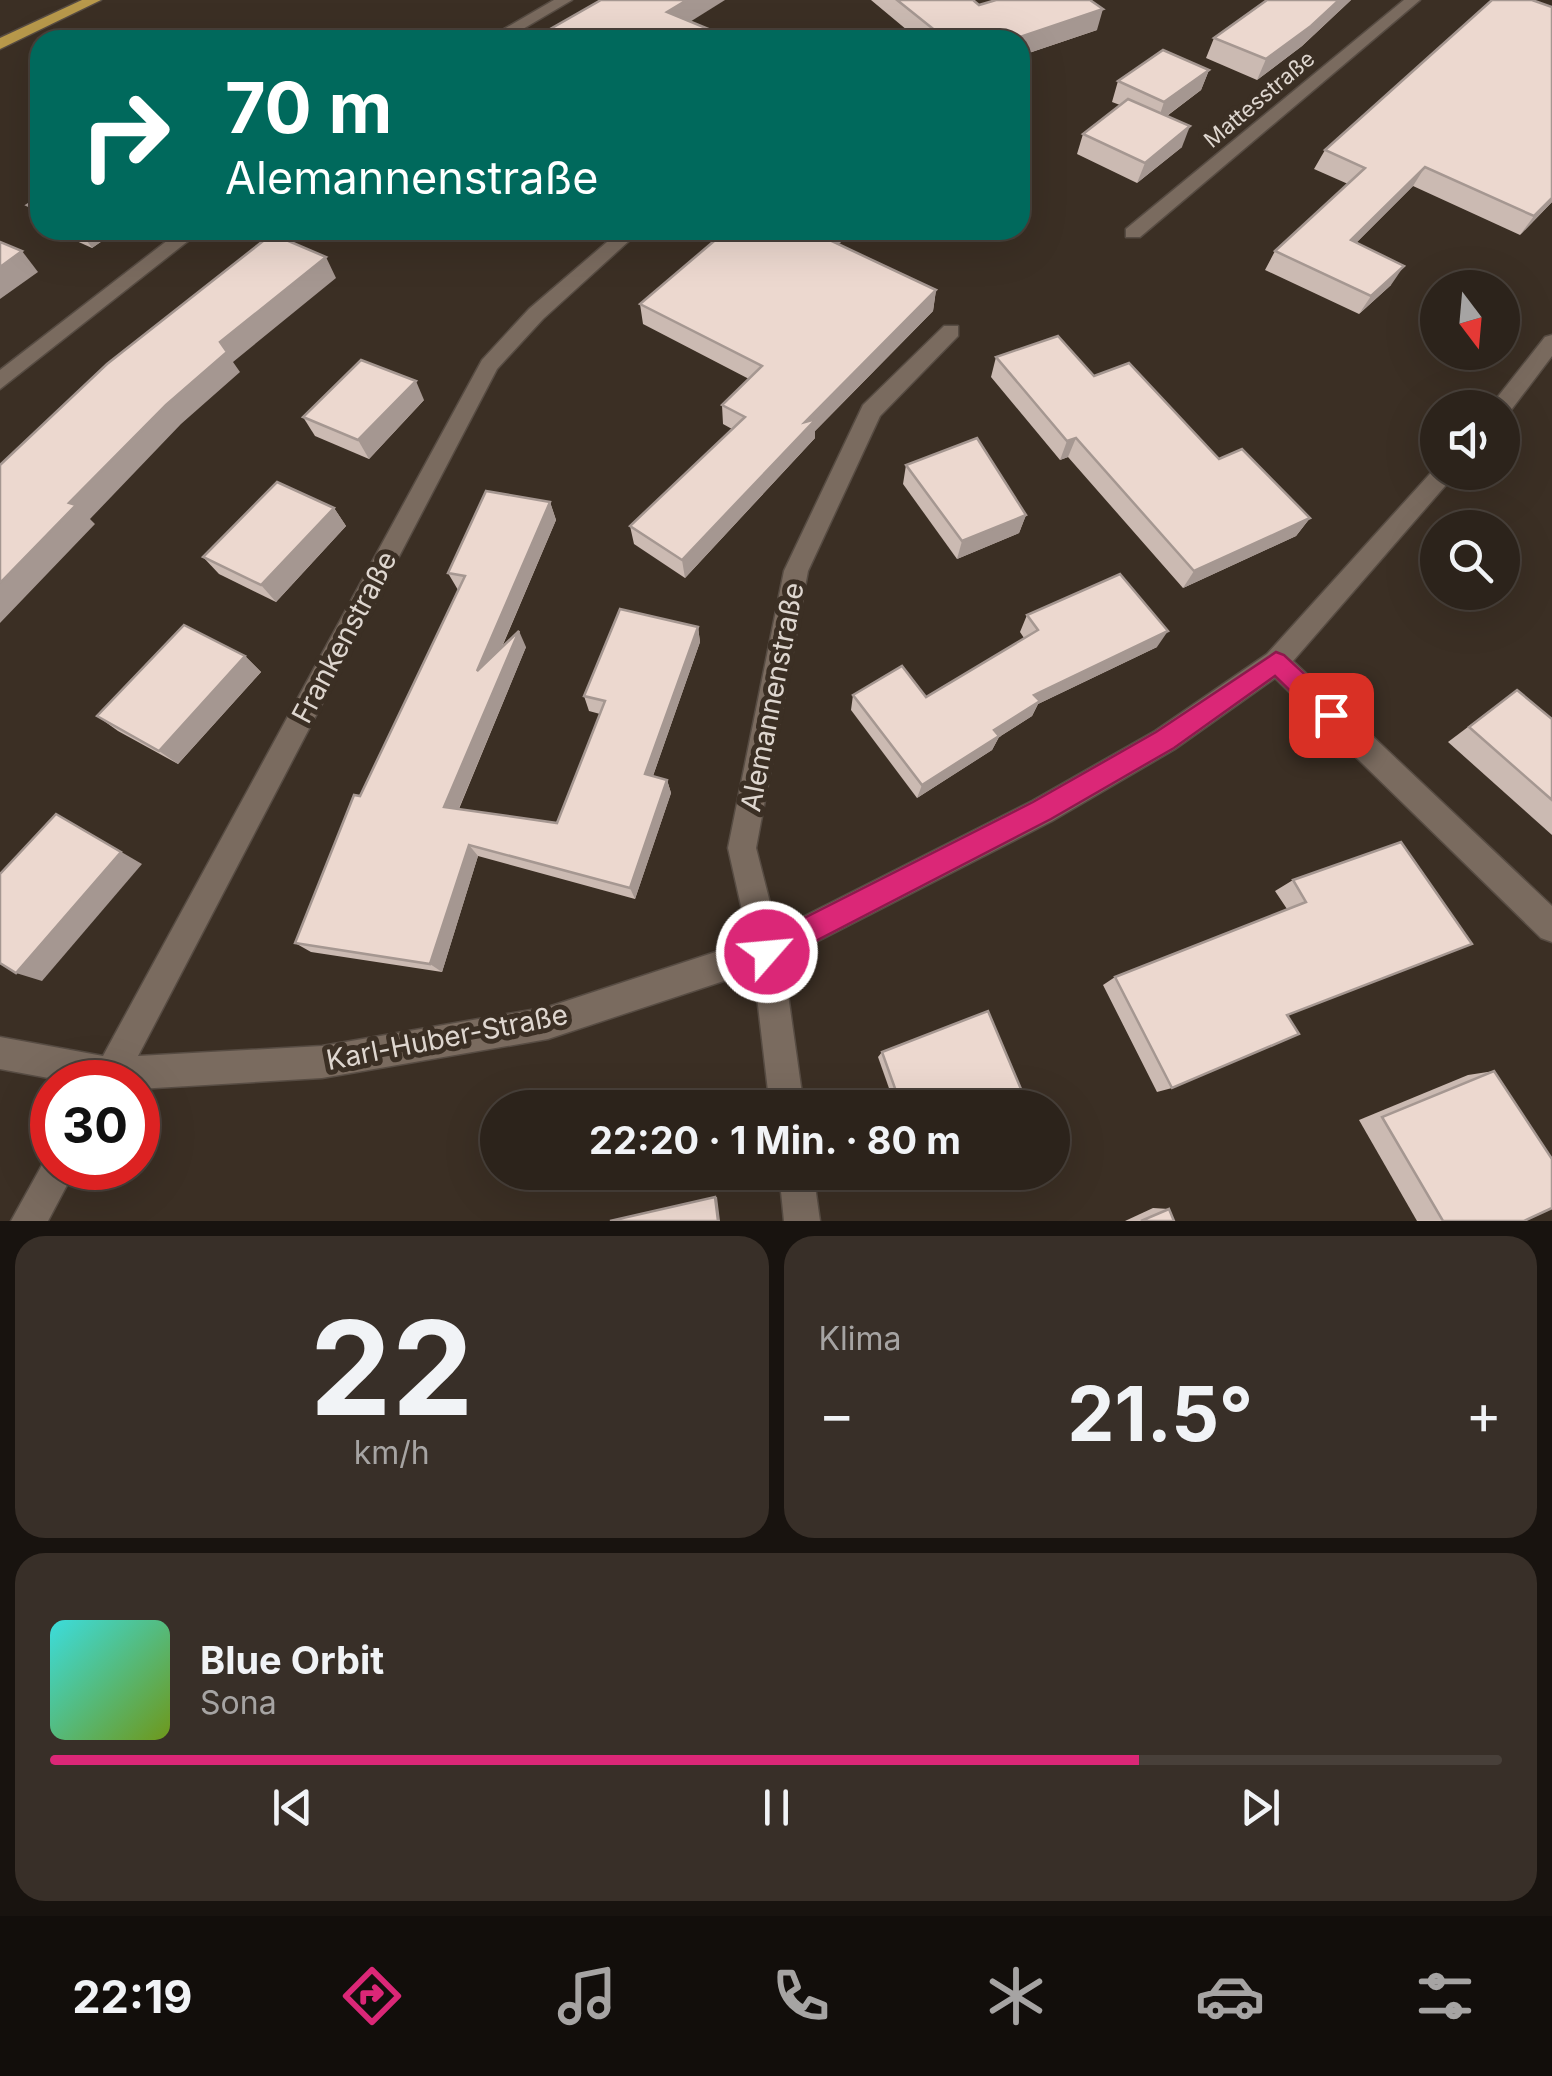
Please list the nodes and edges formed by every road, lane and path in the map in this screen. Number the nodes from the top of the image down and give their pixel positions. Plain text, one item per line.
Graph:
1 (94, 0) edge
2 (565, 0) edge
3 (1413, 0) edge
4 (511, 30) edge
5 (0, 44) edge
6 (1133, 233) dead end
7 (180, 240) edge
8 (621, 240) edge
9 (951, 331) dead end
10 (1552, 342) edge
11 (0, 381) edge
12 (1514, 390) edge
13 (1428, 490) edge
14 (1276, 662) junction
15 (1552, 927) edge
16 (767, 952) junction
17 (0, 1053) edge
18 (31, 1060) edge
19 (119, 1060) edge
20 (160, 1074) edge
21 (786, 1090) edge
22 (46, 1190) edge
23 (798, 1190) edge
24 (28, 1221) edge
25 (802, 1221) edge

1 - 5 main road
2 - 4 street
3 - 6 street, Mattesstraße
7 - 11 street
8 - 19 street, Frankenstraße
9 - 16 street, Alemannenstraße
10 - 12 street
13 - 14 street, Karl-Huber-Straße
14 - 15 street
14 - 16 street, Karl-Huber-Straße
16 - 20 street, Karl-Huber-Straße
16 - 21 street, Alemannenstraße
17 - 18 street, Karl-Huber-Straße
22 - 24 street
23 - 25 street

